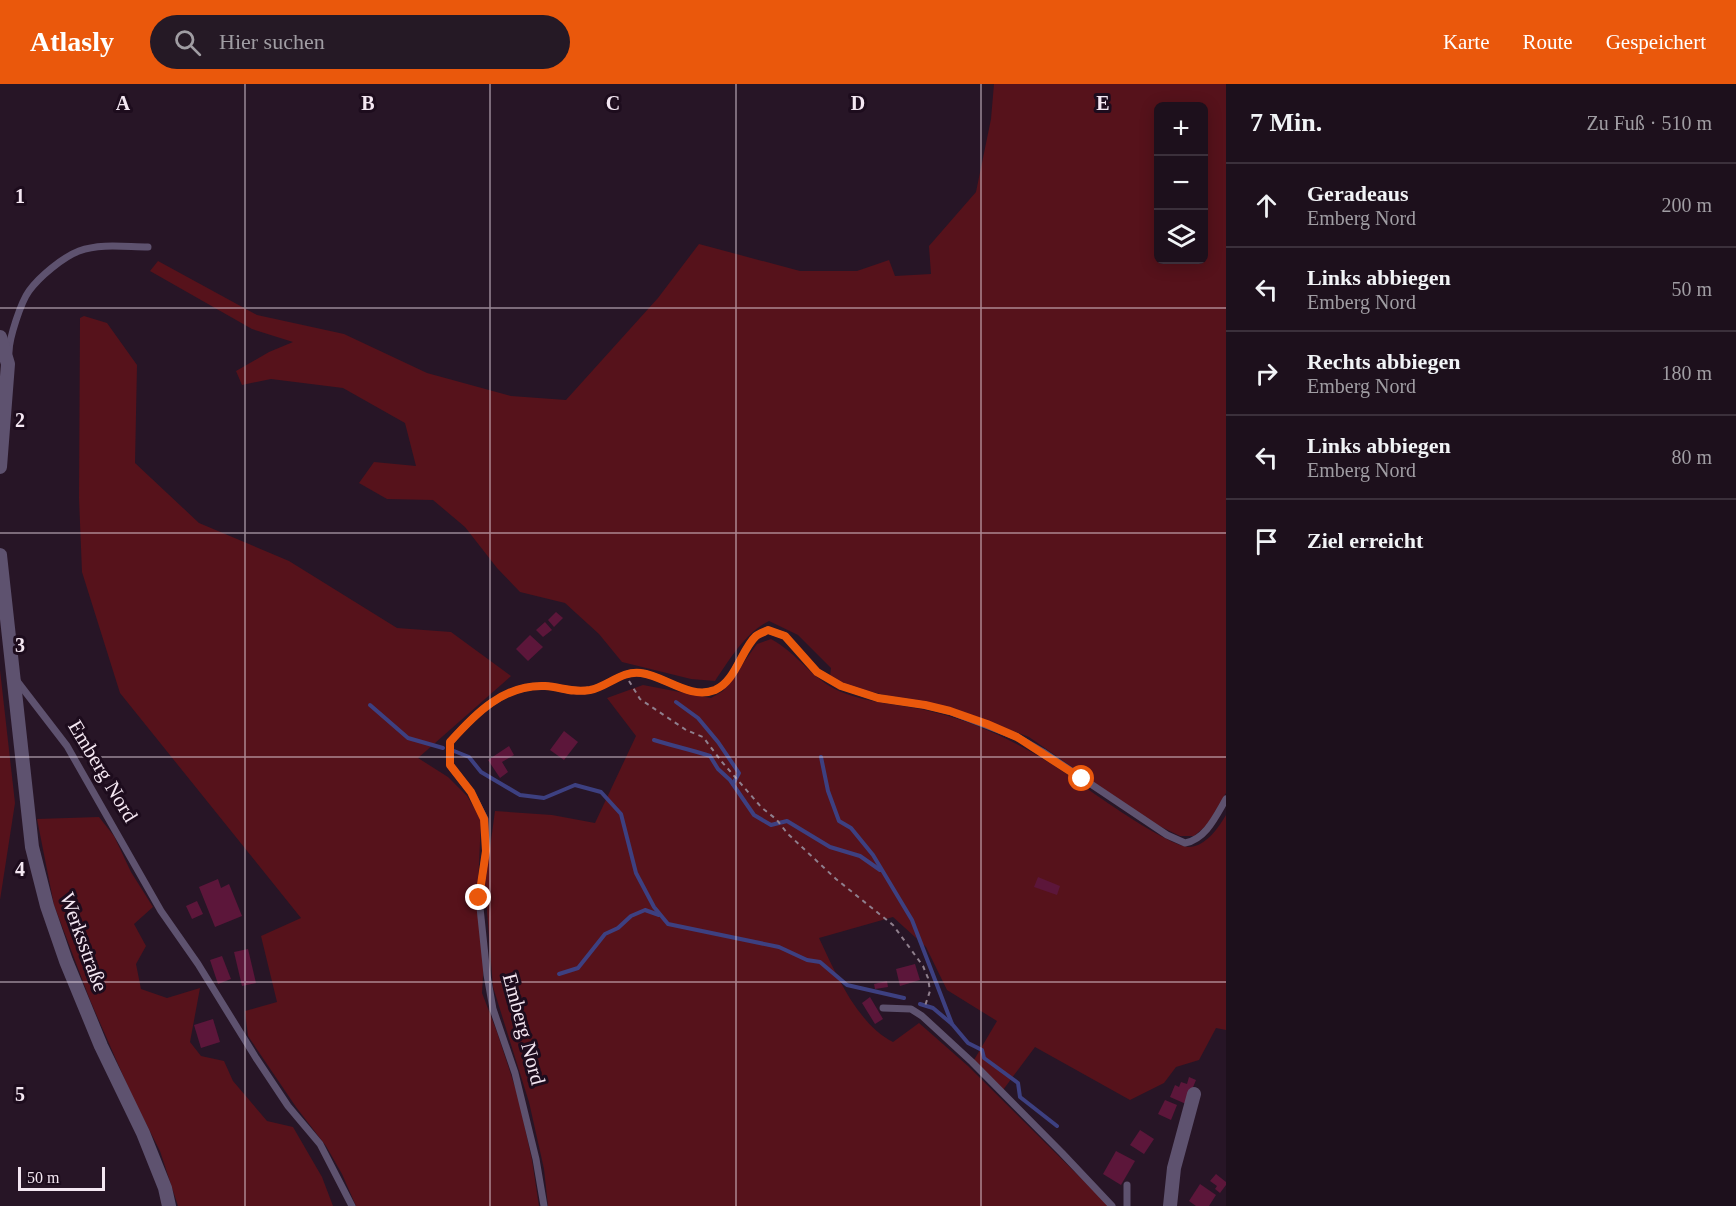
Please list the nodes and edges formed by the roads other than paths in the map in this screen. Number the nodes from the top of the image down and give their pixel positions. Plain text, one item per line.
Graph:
1 (148, 247) dead end
2 (0, 337) edge
3 (8, 364) junction
4 (0, 466) edge
5 (0, 555) edge
6 (13, 677) junction
7 (1226, 799) edge
8 (883, 1008) dead end
9 (1194, 1094) dead end
10 (1127, 1185) dead end
11 (169, 1206) edge
12 (352, 1206) edge
13 (544, 1206) edge
14 (1112, 1206) edge
15 (1127, 1206) edge
16 (1170, 1206) edge

1 - 3 lane
2 - 3 street
3 - 4 street
5 - 6 street
6 - 11 street, Werksstraße
6 - 12 lane, Emberg Nord
7 - 13 lane, Emberg Nord
8 - 14 lane
9 - 16 street
10 - 15 lane

